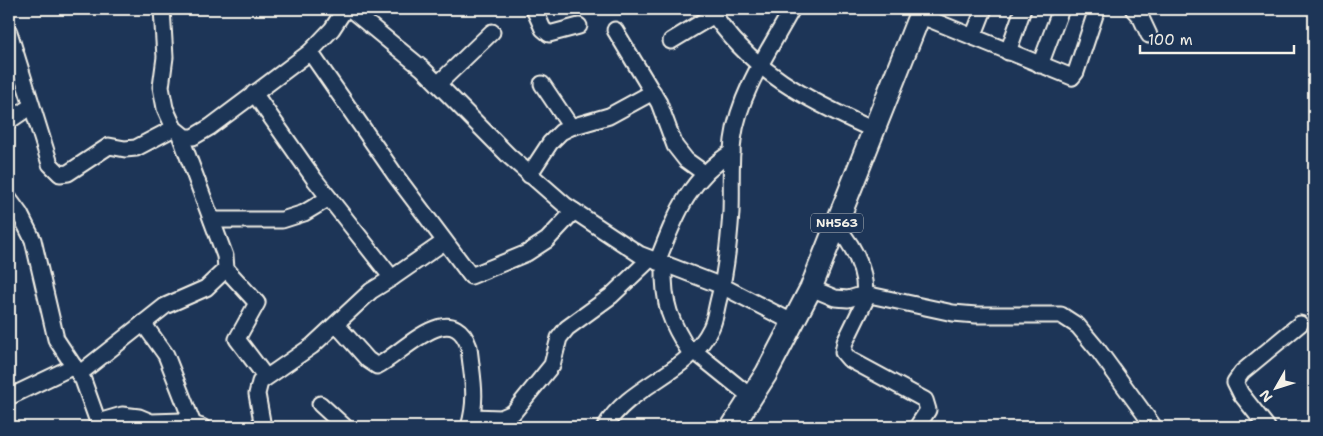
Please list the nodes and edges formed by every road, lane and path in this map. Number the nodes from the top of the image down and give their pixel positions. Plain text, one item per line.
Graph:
1 (162, 9) edge
2 (345, 9) edge
3 (350, 9) edge
4 (534, 9) edge
5 (792, 9) edge
6 (984, 9) edge
7 (1024, 9) edge
8 (1061, 9) edge
9 (1097, 9) edge
10 (1133, 9) edge
11 (712, 12) edge
12 (920, 12) edge
13 (579, 26) dead end
14 (615, 30) dead end
15 (9, 32) edge
16 (492, 32) dead end
17 (1149, 35) dead end
18 (973, 37) junction
19 (671, 41) dead end
20 (310, 52) junction
21 (1008, 52) junction
22 (1040, 64) junction
23 (760, 66) junction
24 (438, 84) junction
25 (542, 84) dead end
26 (653, 92) junction
27 (254, 93) junction
28 (30, 106) junction
29 (9, 121) edge
30 (571, 126) junction
31 (874, 130) junction
32 (177, 131) junction
33 (732, 152) junction
34 (704, 173) junction
35 (529, 174) junction
36 (329, 198) junction
37 (9, 199) edge
38 (574, 211) junction
39 (212, 220) junction
40 (836, 226) junction
41 (444, 242) junction
42 (657, 262) junction
43 (226, 269) junction
44 (392, 278) junction
45 (722, 286) junction
46 (811, 288) junction
47 (866, 294) junction
48 (794, 322) junction
49 (143, 323) junction
50 (336, 324) junction
51 (1300, 324) dead end
52 (693, 353) junction
53 (76, 370) junction
54 (265, 376) junction
55 (9, 396) edge
56 (751, 397) junction
57 (320, 404) dead end
58 (471, 422) edge
59 (98, 424) edge
60 (197, 426) edge
61 (264, 427) edge
62 (345, 427) edge
63 (605, 427) edge
64 (732, 427) edge
65 (918, 427) edge
66 (1154, 427) edge
67 (1267, 427) edge

1 - 32 street
2 - 20 street
3 - 24 street
4 - 13 street
5 - 23 street
6 - 18 street
7 - 21 street
8 - 22 street
9 - 22 street
10 - 17 street
11 - 19 street
11 - 23 street
12 - 18 street
12 - 31 highway, NH563
14 - 26 street
15 - 28 street
16 - 24 street
18 - 21 street
20 - 27 street
20 - 41 street
21 - 22 street
23 - 31 street
23 - 33 street
24 - 35 street
25 - 30 street
26 - 30 street
26 - 34 street
27 - 32 street
27 - 36 street
28 - 29 street
28 - 32 street
30 - 35 street
31 - 40 highway, NH563
32 - 39 street
33 - 34 street
33 - 45 street
34 - 42 street
35 - 38 street
36 - 39 street
36 - 44 street
37 - 53 street
38 - 41 street
38 - 42 street
39 - 43 street
40 - 46 highway, NH563
40 - 47 street
41 - 44 street
42 - 45 street
42 - 52 street
42 - 58 street
43 - 49 street
43 - 54 street
44 - 50 street
45 - 48 street
45 - 52 street
46 - 47 street
46 - 48 highway, NH563
47 - 65 street
47 - 66 street
48 - 56 highway, NH563
49 - 53 street
49 - 60 street
50 - 54 street
50 - 58 street
51 - 67 street
52 - 56 street
52 - 63 street
53 - 55 street
53 - 59 street
54 - 61 street
56 - 64 highway, NH563
57 - 62 street
59 - 60 street

